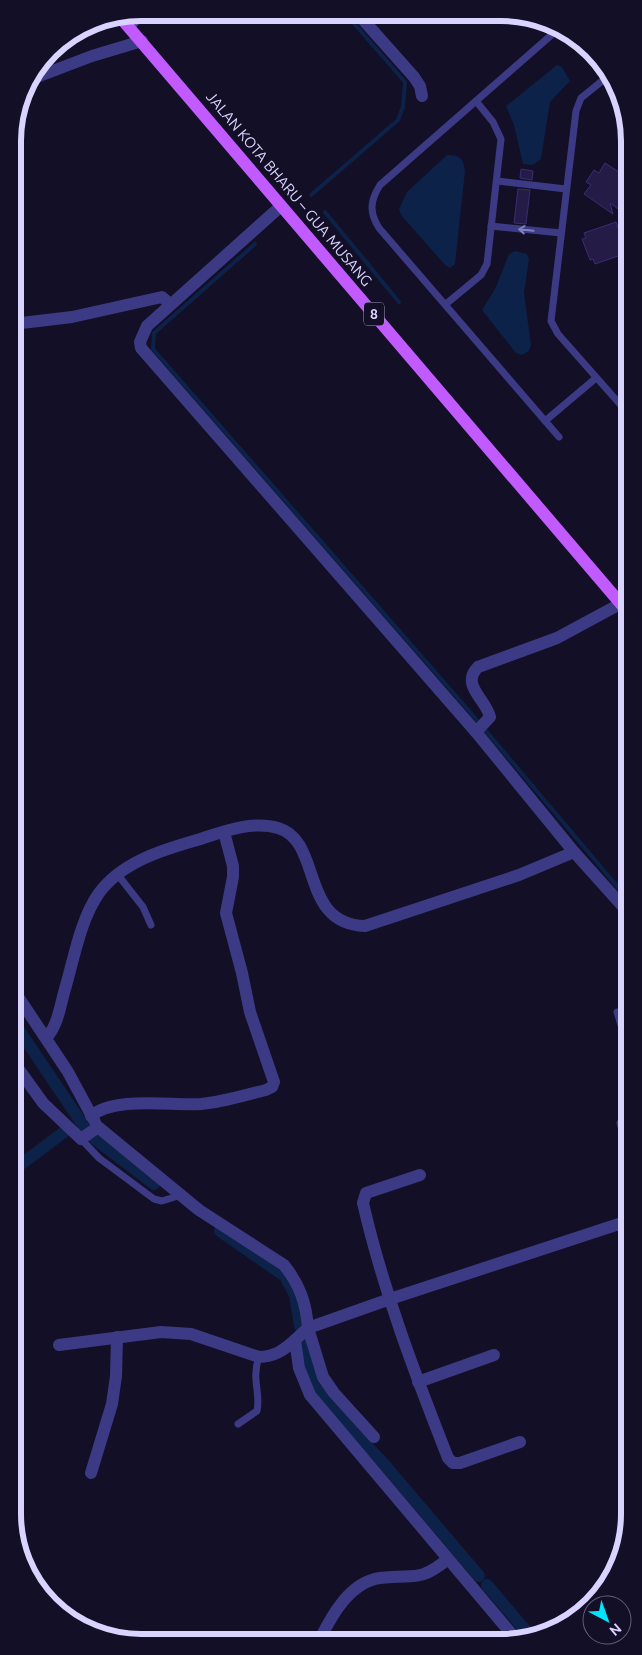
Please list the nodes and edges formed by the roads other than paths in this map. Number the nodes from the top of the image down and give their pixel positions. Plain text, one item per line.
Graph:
1 (136, 21) edge
2 (364, 21) edge
3 (125, 22) edge
4 (131, 29) junction
5 (553, 33) edge
6 (142, 41) junction
7 (41, 76) edge
8 (604, 79) edge
9 (422, 96) dead end
10 (476, 101) junction
11 (497, 181) junction
12 (566, 189) junction
13 (281, 206) junction
14 (491, 226) junction
15 (561, 233) junction
16 (170, 304) junction
17 (446, 304) junction
18 (22, 323) edge
19 (596, 378) junction
20 (621, 405) edge
21 (546, 421) junction
22 (559, 437) dead end
23 (621, 604) edge
24 (621, 609) edge
25 (481, 728) junction
26 (224, 832) junction
27 (574, 852) junction
28 (118, 875) junction
29 (620, 903) edge
30 (151, 925) dead end
31 (21, 1001) edge
32 (617, 1012) dead end
33 (620, 1023) edge
34 (46, 1038) junction
35 (21, 1072) edge
36 (91, 1116) junction
37 (98, 1128) junction
38 (81, 1139) junction
39 (420, 1175) dead end
40 (181, 1195) junction
41 (620, 1225) edge
42 (390, 1299) junction
43 (308, 1328) junction
44 (117, 1337) junction
45 (295, 1340) junction
46 (59, 1345) dead end
47 (494, 1356) dead end
48 (259, 1357) junction
49 (418, 1382) junction
50 (238, 1424) dead end
51 (374, 1437) dead end
52 (520, 1442) dead end
53 (91, 1473) dead end
54 (448, 1559) junction
55 (510, 1633) edge
56 (323, 1634) edge

1 - 4 lane
2 - 9 street
3 - 4 main road, JALAN KOTA BHARU – GUA MUSANG / 8
4 - 6 main road, JALAN KOTA BHARU – GUA MUSANG / 8
5 - 10 lane
6 - 7 street
6 - 13 main road, JALAN KOTA BHARU – GUA MUSANG / 8
8 - 12 lane
10 - 11 lane
10 - 17 lane
11 - 12 lane
11 - 14 lane
12 - 15 lane
13 - 16 street
13 - 23 main road, JALAN KOTA BHARU – GUA MUSANG / 8
15 -> 14 lane
14 - 17 lane
15 - 19 lane
16 - 18 street
16 - 25 street
17 - 21 lane
19 - 20 lane
19 - 21 lane
21 - 22 lane
24 - 25 street
25 - 27 street
26 - 27 street
26 - 28 street
26 - 36 street
27 - 29 street
28 - 30 lane
28 - 34 street
31 - 34 street
32 - 33 lane
34 - 36 street
35 - 38 street
36 - 37 street
37 - 38 street
37 - 40 street
38 - 40 lane
39 - 42 street
40 - 43 street
41 - 42 street
42 - 43 street
42 - 49 street
43 - 45 street
43 - 51 street
44 - 46 street
44 - 48 street
44 - 53 street
45 - 48 street
45 - 54 street
47 - 49 street
48 - 50 lane
49 - 52 street
54 - 55 street
54 - 56 street

